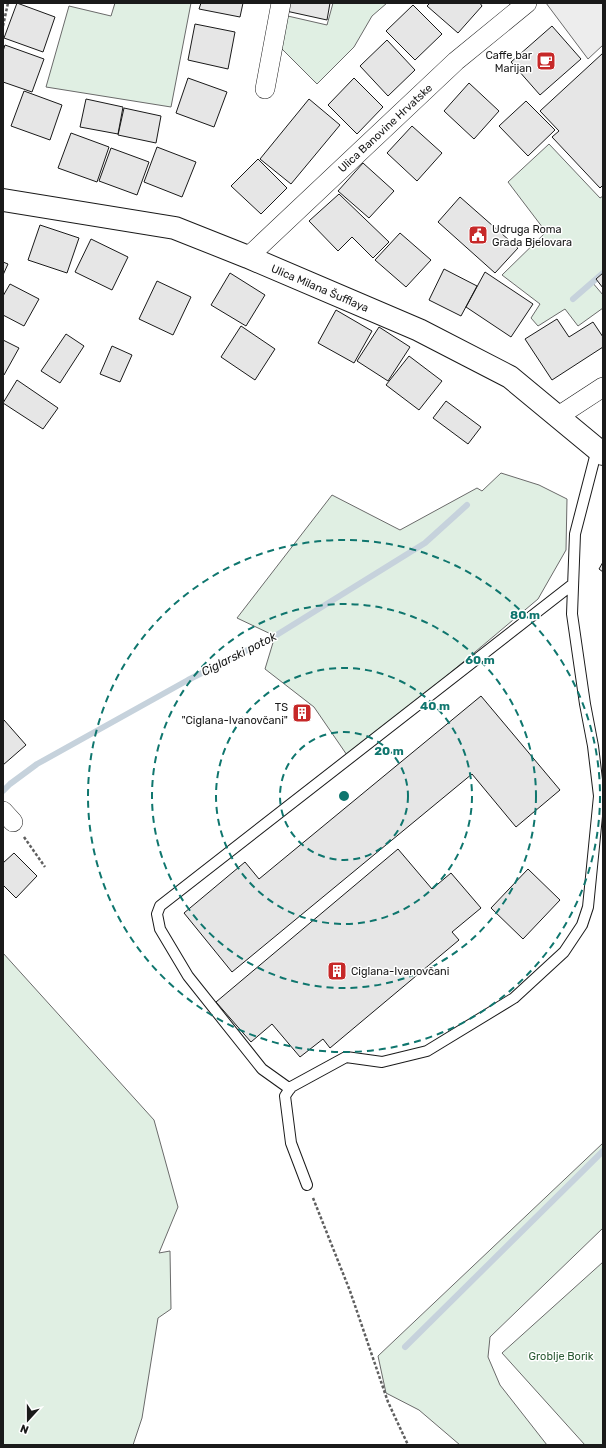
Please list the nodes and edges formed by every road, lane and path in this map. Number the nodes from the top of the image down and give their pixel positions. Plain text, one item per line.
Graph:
1 (8, 3) edge
2 (281, 3) edge
3 (527, 3) edge
4 (3, 26) edge
5 (265, 89) dead end
6 (3, 200) edge
7 (248, 258) junction
8 (603, 387) edge
9 (557, 417) junction
10 (600, 452) edge
11 (574, 584) junction
12 (8, 817) edge
13 (45, 867) dead end
14 (290, 1089) junction
15 (308, 1185) joint
16 (408, 1445) edge

1 - 4 path
2 - 5 street
3 - 7 street, Ulica Banovine Hrvatske
6 - 7 street, Ulica Milana Šufflaya
7 - 9 street, Ulica Milana Šufflaya
8 - 9 street
9 - 10 street, Ulica Milana Šufflaya
10 - 11 lane
11 - 14 lane
11 - 14 lane
12 - 13 path
14 - 15 lane
15 - 16 path

